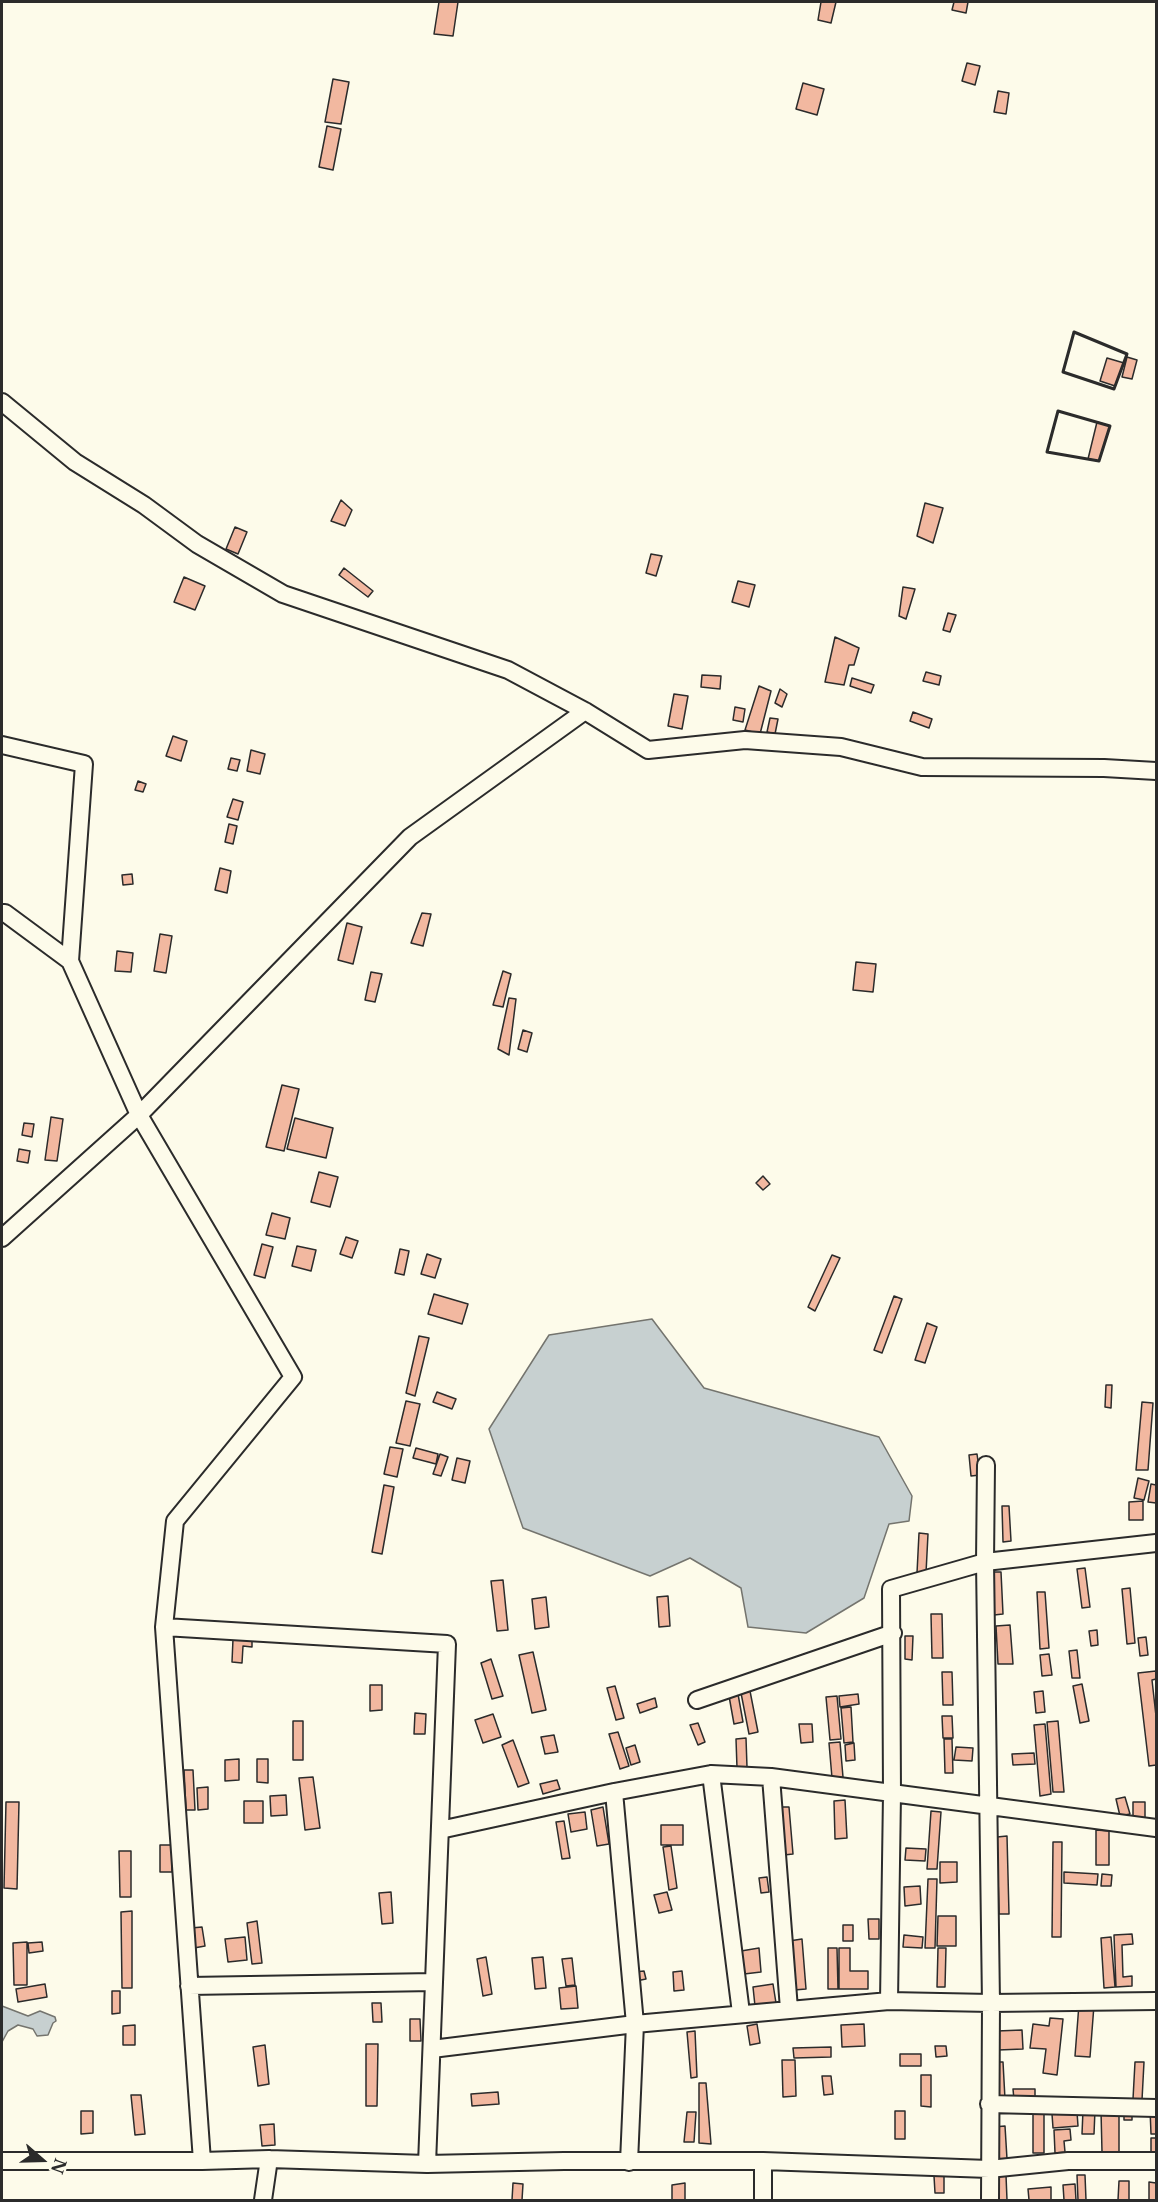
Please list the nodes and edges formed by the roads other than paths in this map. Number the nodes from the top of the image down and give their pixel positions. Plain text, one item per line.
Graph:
1 (2, 402) edge
2 (585, 711) junction
3 (2, 745) edge
4 (1156, 771) edge
5 (2, 913) edge
6 (70, 961) junction
7 (139, 1115) junction
8 (2, 1238) edge
9 (986, 1465) dead end
10 (1156, 1543) edge
11 (985, 1562) junction
12 (164, 1627) junction
13 (893, 1633) junction
14 (697, 1700) dead end
15 (711, 1774) junction
16 (771, 1777) junction
17 (614, 1792) junction
18 (892, 1794) junction
19 (989, 1805) junction
20 (1156, 1828) edge
21 (440, 1830) junction
22 (434, 1982) junction
23 (189, 1986) junction
24 (889, 2001) junction
25 (1156, 2001) edge
26 (991, 2003) junction
27 (789, 2009) junction
28 (741, 2013) junction
29 (635, 2024) junction
30 (432, 2049) junction
31 (989, 2104) junction
32 (1156, 2108) edge
33 (269, 2159) junction
34 (2, 2161) edge
35 (202, 2161) junction
36 (763, 2161) junction
37 (1156, 2161) edge
38 (629, 2162) junction
39 (428, 2164) junction
40 (989, 2169) junction
41 (263, 2200) edge
42 (763, 2200) edge
43 (990, 2200) edge

1 - 2 street
2 - 4 street
2 - 7 street
3 - 6 street
5 - 6 street
6 - 7 street
7 - 8 street
7 - 12 street
9 - 11 street
10 - 11 street
11 - 13 street
11 - 19 street
12 - 21 street
12 - 23 street
13 - 14 street
13 - 18 street
15 - 16 street
15 - 17 street
15 - 28 street
16 - 18 street
16 - 27 street
17 - 21 street
17 - 29 street
18 - 19 street
18 - 24 street
19 - 20 street
19 - 26 street
21 - 22 street
22 - 23 street
22 - 30 street
23 - 35 street
24 - 26 street
24 - 27 street
25 - 26 street
26 - 31 street
27 - 28 street
28 - 29 street
29 - 30 street
29 - 38 street
30 - 39 street
31 - 32 street
31 - 40 street
33 - 35 street
33 - 39 street
33 - 41 street
34 - 35 street
36 - 38 street
36 - 40 street
36 - 42 street
37 - 40 street
38 - 39 street
40 - 43 street

